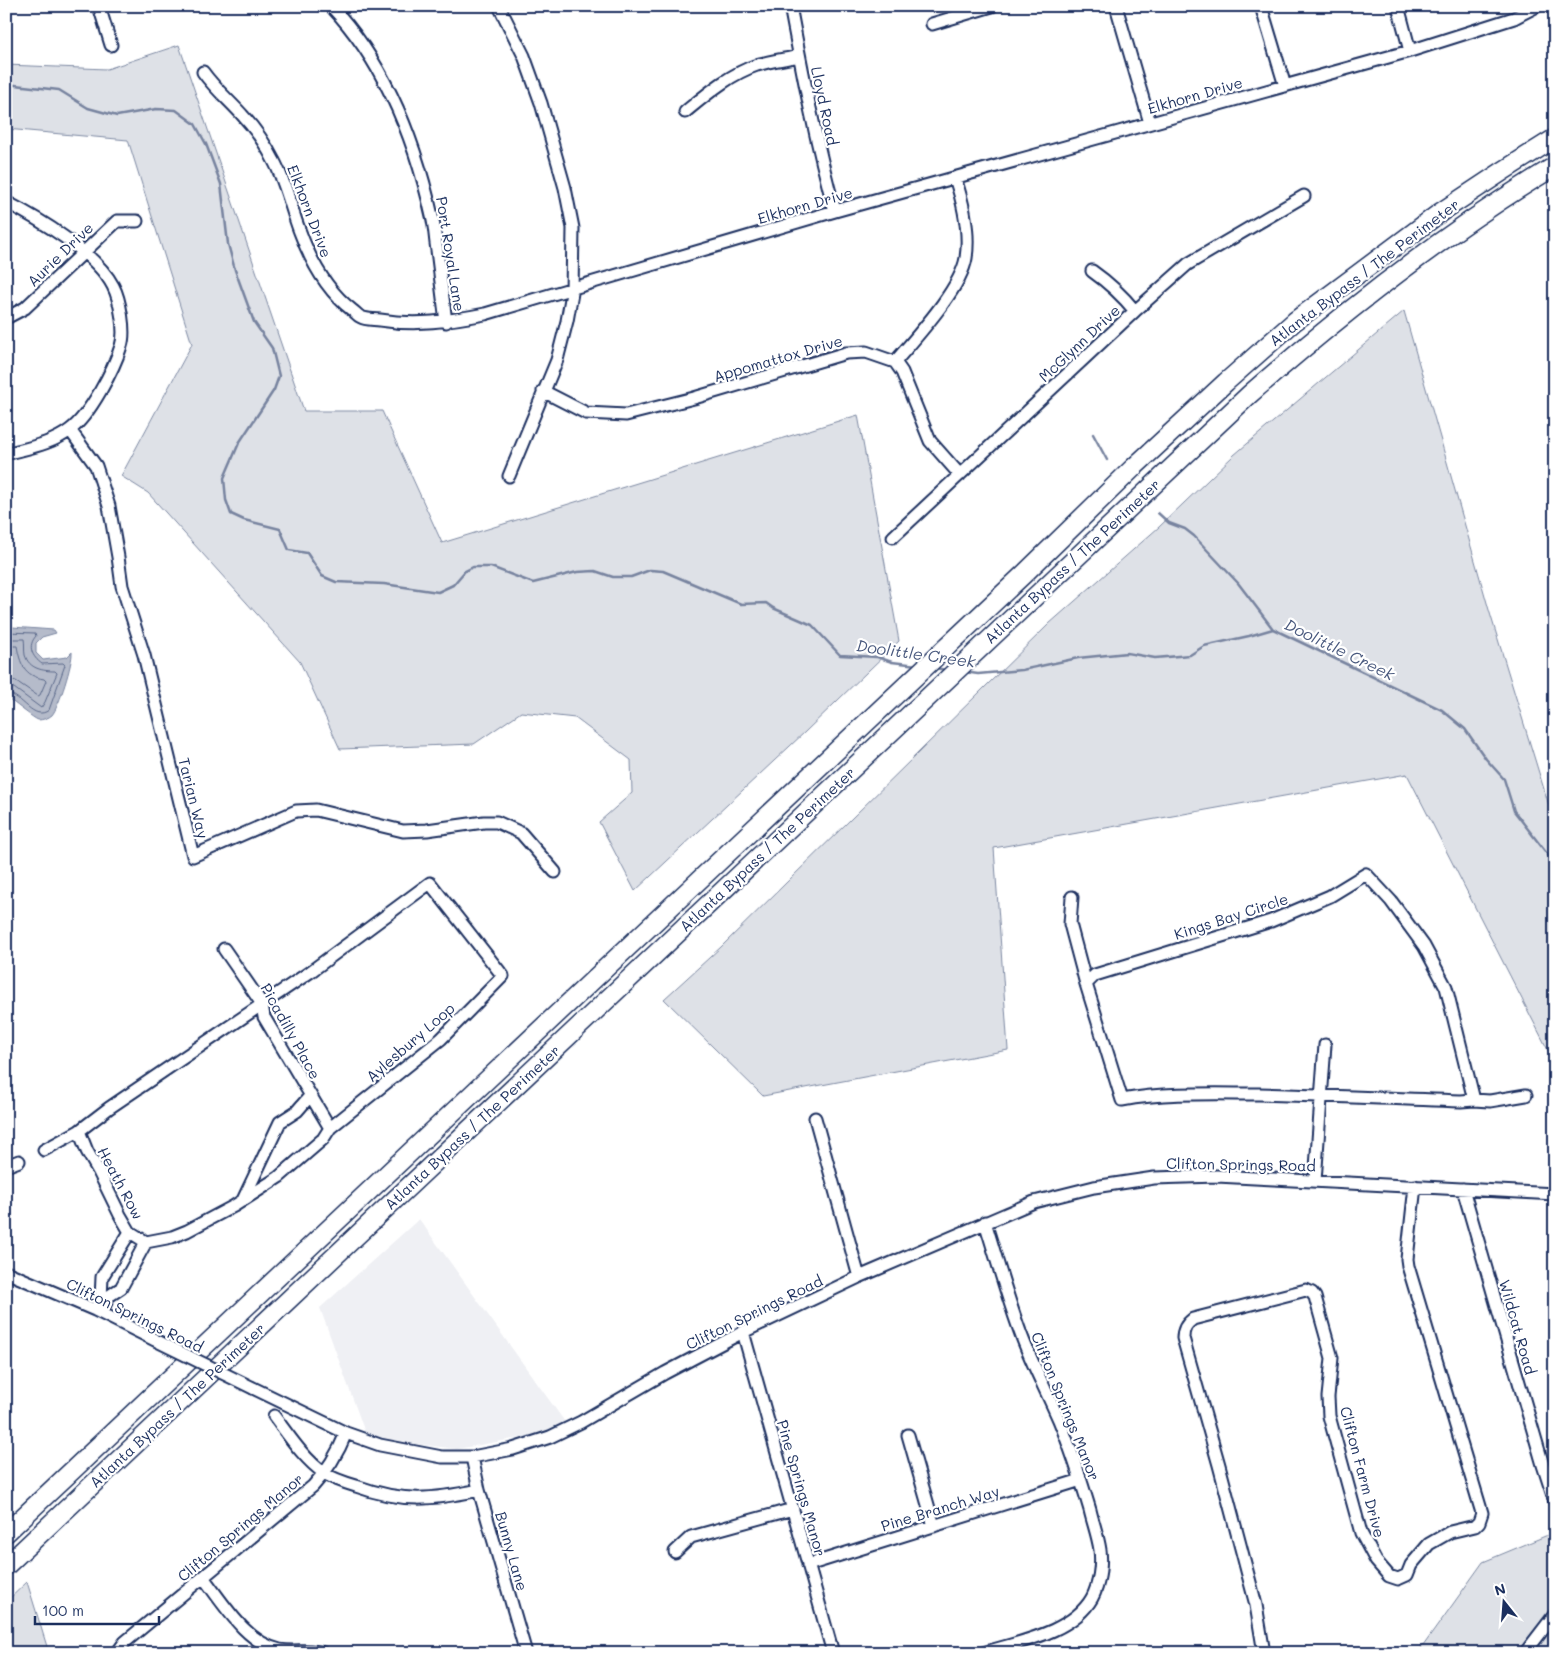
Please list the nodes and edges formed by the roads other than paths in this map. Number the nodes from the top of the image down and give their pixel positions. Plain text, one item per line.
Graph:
1 (99, 6) edge
2 (331, 6) edge
3 (513, 6) edge
4 (790, 6) edge
5 (992, 6) edge
6 (1116, 6) edge
7 (1261, 6) edge
8 (1398, 6) edge
9 (1509, 6) edge
10 (1537, 6) edge
11 (500, 9) edge
12 (1514, 18) junction
13 (932, 24) dead end
14 (111, 45) dead end
15 (1410, 51) junction
16 (800, 56) junction
17 (203, 72) dead end
18 (1284, 86) junction
19 (685, 112) dead end
20 (1150, 124) junction
21 (1555, 138) edge
22 (1555, 166) edge
23 (956, 178) junction
24 (1304, 196) dead end
25 (6, 202) edge
26 (835, 211) junction
27 (137, 221) dead end
28 (84, 252) junction
29 (1092, 271) dead end
30 (572, 289) junction
31 (1135, 311) junction
32 (6, 318) edge
33 (446, 322) junction
34 (895, 362) junction
35 (543, 391) junction
36 (70, 430) junction
37 (6, 454) edge
38 (960, 475) junction
39 (509, 476) dead end
40 (893, 537) dead end
41 (555, 872) dead end
42 (1072, 897) dead end
43 (224, 949) dead end
44 (1086, 984) junction
45 (262, 1004) junction
46 (1325, 1045) dead end
47 (1526, 1095) dead end
48 (310, 1096) junction
49 (1321, 1096) junction
50 (1474, 1100) junction
51 (815, 1118) dead end
52 (330, 1128) junction
53 (79, 1131) junction
54 (44, 1150) dead end
55 (19, 1160) dead end
56 (6, 1166) edge
57 (1315, 1181) junction
58 (1414, 1186) junction
59 (1463, 1189) junction
60 (1555, 1194) edge
61 (242, 1200) junction
62 (985, 1222) junction
63 (130, 1232) junction
64 (146, 1242) junction
65 (113, 1259) junction
66 (131, 1268) junction
67 (6, 1272) edge
68 (859, 1278) junction
69 (98, 1311) junction
70 (742, 1332) junction
71 (274, 1416) dead end
72 (346, 1433) junction
73 (908, 1435) dead end
74 (472, 1457) junction
75 (325, 1473) junction
76 (1081, 1480) junction
77 (479, 1490) junction
78 (1555, 1502) edge
79 (793, 1509) junction
80 (934, 1526) junction
81 (6, 1533) edge
82 (675, 1552) dead end
83 (808, 1565) junction
84 (6, 1566) edge
85 (203, 1577) junction
86 (1555, 1614) edge
87 (117, 1653) edge
88 (323, 1653) edge
89 (526, 1653) edge
90 (833, 1653) edge
91 (983, 1653) edge
92 (1264, 1653) edge
93 (1525, 1653) edge

1 - 14 street
2 - 33 street, Port Royal Lane
3 - 11 street
4 - 16 street, Lloyd Road
5 - 13 street
6 - 20 street
7 - 18 street
8 - 15 street
9 - 12 street
10 - 12 street, Elkhorn Drive
11 - 30 street
12 - 15 street, Elkhorn Drive
15 - 18 street, Elkhorn Drive
16 - 19 street
16 - 26 street, Lloyd Road
17 - 33 street, Elkhorn Drive
18 - 20 street, Elkhorn Drive
20 - 23 street, Elkhorn Drive
21 - 81 highway, Atlanta Bypass / The Perimeter
22 - 84 highway, Atlanta Bypass / The Perimeter
23 - 26 street, Elkhorn Drive
23 - 34 street
24 - 31 street, McGlynn Drive
25 - 28 street
26 - 30 street, Elkhorn Drive
27 - 28 street, Aurie Drive
28 - 32 street, Aurie Drive
28 - 36 street
29 - 31 street
30 - 33 street, Elkhorn Drive
30 - 35 street
31 - 38 street, McGlynn Drive
34 - 35 street, Appomattox Drive
34 - 38 street
35 - 39 street
36 - 37 street
36 - 41 street, Tarian Way
38 - 40 street, McGlynn Drive
42 - 44 street
43 - 45 street, Picadilly Place
44 - 49 street
44 - 50 street, Kings Bay Circle
45 - 48 street, Picadilly Place
45 - 52 street, Aylesbury Loop
45 - 53 street, Aylesbury Loop
46 - 49 street
47 - 50 street
48 - 52 street, Picadilly Place
48 - 61 street
49 - 50 street
49 - 57 street
51 - 68 street
52 - 61 street, Aylesbury Loop
53 - 54 street, Aylesbury Loop
53 - 63 street, Heath Row
55 - 56 street
57 - 58 street, Clifton Springs Road
57 - 62 street, Clifton Springs Road
58 - 59 street, Clifton Springs Road
58 - 92 street, Clifton Farm Drive
59 - 60 street, Clifton Springs Road
59 - 78 street, Wildcat Road
61 - 64 street, Aylesbury Loop
62 - 68 street, Clifton Springs Road
62 - 76 street, Clifton Springs Manor
63 - 64 street, Heath Row
63 - 65 street
64 - 66 street
65 - 66 street
65 - 69 street
66 - 69 street
67 - 69 street, Clifton Springs Road
68 - 70 street, Clifton Springs Road
69 - 72 street, Clifton Springs Road, bridge
70 - 74 street, Clifton Springs Road
70 - 79 street, Pine Springs Manor
71 - 75 street
72 - 74 street, Clifton Springs Road
72 - 75 street, Clifton Springs Manor
73 - 80 street
74 - 77 street, Bunny Lane
75 - 77 street
75 - 85 street, Clifton Springs Manor
76 - 80 street, Pine Branch Way
76 - 91 street, Clifton Springs Manor
77 - 89 street, Bunny Lane
79 - 82 street
79 - 83 street, Pine Springs Manor
80 - 83 street, Pine Branch Way
83 - 90 street, Pine Springs Manor
85 - 87 street, Clifton Springs Manor
85 - 88 street
86 - 93 street

